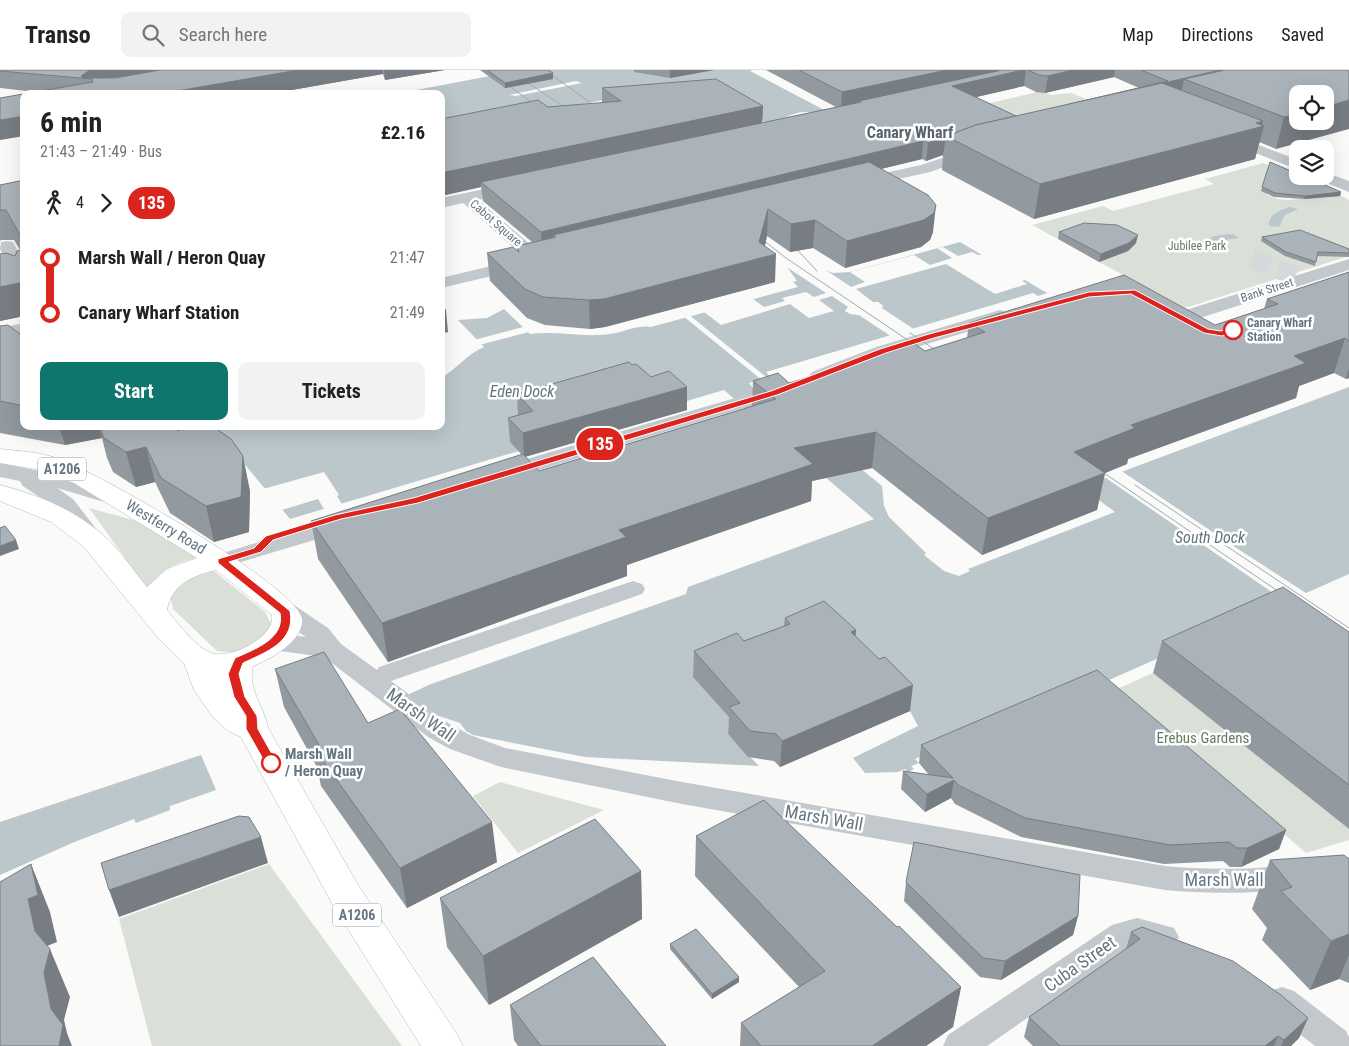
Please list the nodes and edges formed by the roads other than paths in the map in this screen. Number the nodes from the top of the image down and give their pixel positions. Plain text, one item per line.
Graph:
1 (1217, 133) edge
2 (983, 150) edge
3 (1289, 162) edge
4 (1334, 181) edge
5 (849, 184) edge
6 (525, 185) edge
7 (1349, 188) edge
8 (466, 198) junction
9 (445, 203) edge
10 (7, 246) edge
11 (556, 255) edge
12 (538, 260) junction
13 (1349, 264) edge
14 (20, 272) edge
15 (445, 282) edge
16 (1016, 312) edge
17 (1187, 320) edge
18 (20, 330) edge
19 (0, 334) edge
20 (20, 347) edge
21 (0, 352) edge
22 (738, 404) joint
23 (2, 473) edge
24 (485, 479) edge
25 (361, 518) edge
26 (221, 561) junction
27 (633, 589) dead end
28 (285, 611) junction
29 (152, 612) junction
30 (274, 643) junction
31 (332, 650) junction
32 (198, 659) junction
33 (239, 661) junction
34 (388, 673) dead end
35 (255, 734) junction
36 (1349, 870) edge
37 (1192, 949) edge
38 (1259, 984) edge
39 (1337, 1038) edge
40 (443, 1046) edge
41 (960, 1046) edge

1 - 3 street
2 - 5 street
4 - 7 street
6 - 8 street
8 - 9 street, Cabot Square
8 - 12 street, Cabot Square
10 - 14 street
11 - 12 street
12 - 15 street, Cabot Square
13 - 17 street, Bank Street
16 - 22 street
18 - 19 street
20 - 21 street
22 - 24 street
23 - 26 main road, Westferry Road / A1206
23 - 29 main road, Westferry Road / A1206
25 - 26 street
26 - 28 main road, Westferry Road / A1206
26 - 29 main road
27 - 34 street
28 - 30 main road
28 - 31 street, Marsh Wall
29 - 32 main road, Westferry Road / A1206
30 - 31 street
30 - 33 main road
31 - 36 street, Marsh Wall
32 - 33 main road
32 - 35 main road, Westferry Road / A1206
33 - 35 main road, Westferry Road / A1206
35 - 40 main road, Westferry Road / A1206
37 - 41 street, Cuba Street
38 - 39 street

